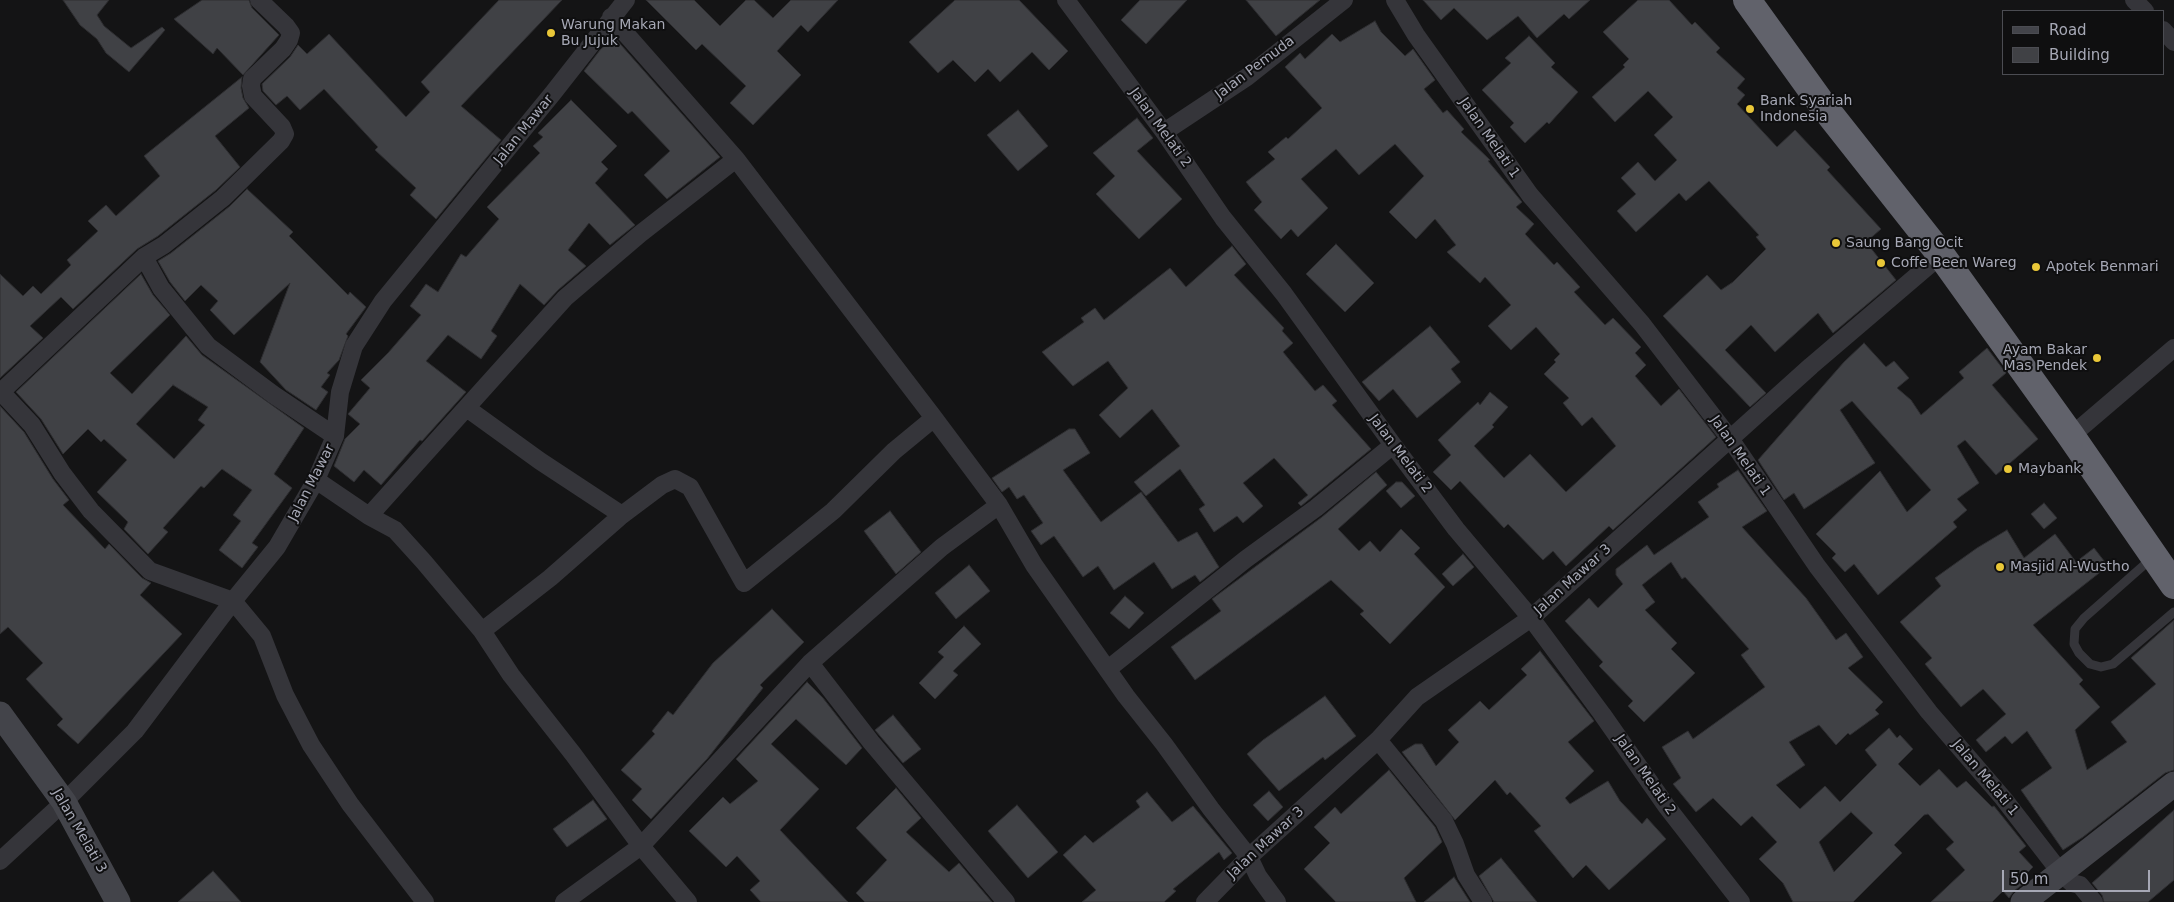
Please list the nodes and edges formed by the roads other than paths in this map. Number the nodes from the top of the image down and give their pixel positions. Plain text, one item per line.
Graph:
1 (259, 0) edge
2 (626, 0) edge
3 (1066, 0) edge
4 (1344, 0) edge
5 (1395, 0) edge
6 (1747, 0) edge
7 (2134, 0) edge
8 (2144, 10) edge
9 (611, 17) junction
10 (2164, 31) edge
11 (2174, 42) edge
12 (1164, 132) junction
13 (736, 159) junction
14 (1941, 255) junction
15 (144, 257) junction
16 (2174, 348) edge
17 (468, 409) junction
18 (934, 418) junction
19 (335, 436) junction
20 (2071, 436) junction
21 (1731, 440) junction
22 (1392, 445) junction
23 (316, 480) junction
24 (999, 505) junction
25 (622, 515) junction
26 (369, 516) junction
27 (2154, 556) junction
28 (2174, 585) edge
29 (233, 601) junction
30 (2174, 612) edge
31 (1531, 618) junction
32 (482, 631) junction
33 (810, 663) junction
34 (1108, 669) junction
35 (0, 714) edge
36 (1378, 740) junction
37 (2174, 784) edge
38 (64, 802) junction
39 (641, 846) junction
40 (1249, 857) junction
41 (0, 861) edge
42 (2061, 873) junction
43 (118, 902) edge
44 (425, 902) edge
45 (564, 902) edge
46 (688, 902) edge
47 (1006, 902) edge
48 (1205, 902) edge
49 (1277, 902) edge
50 (1483, 902) edge
51 (1740, 902) edge
52 (2023, 902) edge
53 (2094, 902) edge

1 - 15 street
2 - 9 street, Jalan Mawar
3 - 12 street, Jalan Melati 2
4 - 12 street, Jalan Pemuda
5 - 21 street, Jalan Melati 1
6 - 14 highway
7 - 8 street
9 - 13 street
9 - 19 street, Jalan Mawar
10 - 11 street
12 - 22 street, Jalan Melati 2
13 - 17 street
13 - 18 street
14 - 20 highway
14 - 21 street, Jalan Mawar 3
15 - 19 street
15 - 29 street
16 - 20 street
17 - 25 street
17 - 26 street
18 - 24 street
18 - 25 street
19 - 23 street, Jalan Mawar
20 - 27 highway
21 - 31 street, Jalan Mawar 3
21 - 42 street, Jalan Melati 1
22 - 31 street, Jalan Melati 2
22 - 34 street
23 - 26 street
23 - 29 street, Jalan Mawar
24 - 33 street
24 - 34 street
25 - 32 street
26 - 32 street
27 - 28 highway
27 - 30 lane
29 - 38 street, Jalan Mawar
29 - 44 street
31 - 36 street, Jalan Mawar 3
31 - 51 street, Jalan Melati 2
32 - 39 street
33 - 39 street
33 - 47 street
34 - 40 street
35 - 38 street, Jalan Melati 3
36 - 40 street, Jalan Mawar 3
36 - 50 street
37 - 42 street
38 - 41 street, Jalan Mawar
38 - 43 street, Jalan Melati 3
39 - 45 street
39 - 46 street
40 - 48 street, Jalan Mawar 3
40 - 49 street
42 - 52 street
42 - 53 street, Jalan Melati 1

